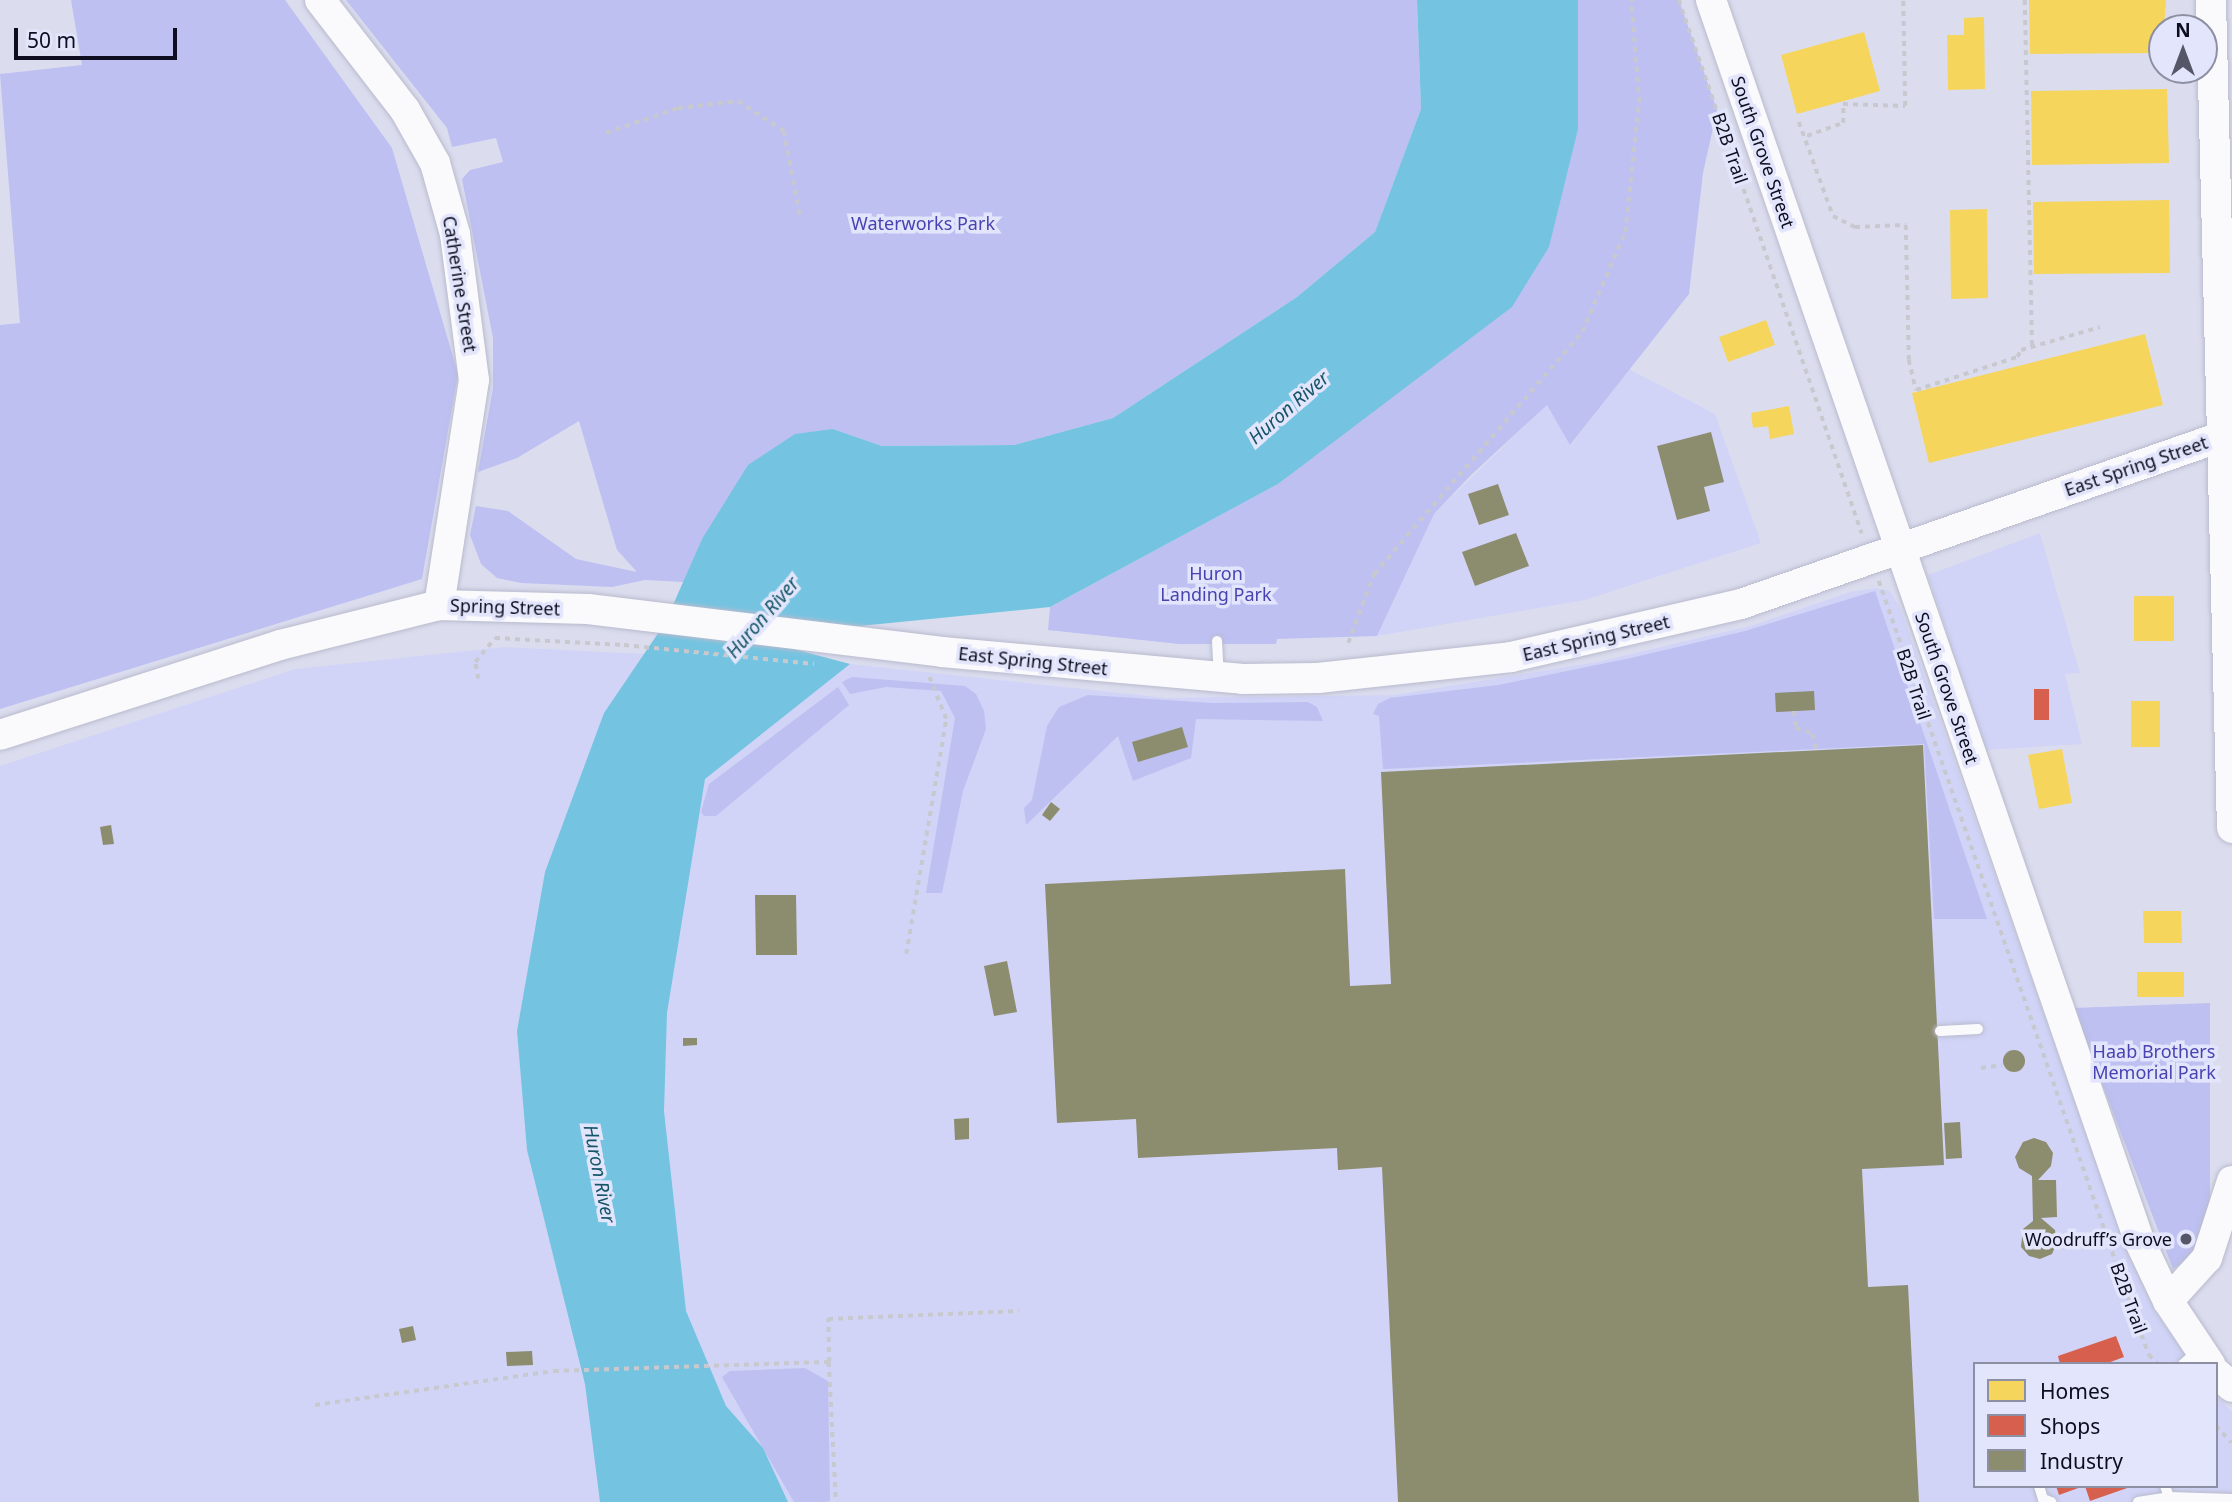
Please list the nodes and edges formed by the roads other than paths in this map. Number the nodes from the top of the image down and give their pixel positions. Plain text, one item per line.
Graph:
1 (320, 0) edge
2 (1711, 0) edge
3 (2211, 0) edge
4 (2227, 434) edge
5 (1899, 547) junction
6 (439, 605) junction
7 (1217, 641) dead end
8 (936, 664) joint
9 (1219, 677) junction
10 (0, 735) edge
11 (2232, 828) edge
12 (1978, 1029) dead end
13 (1940, 1031) dead end
14 (2232, 1181) edge
15 (2168, 1301) junction
16 (2202, 1362) edge
17 (2218, 1375) edge
18 (2232, 1387) edge
19 (2040, 1488) edge
20 (2167, 1492) edge
21 (2232, 1499) edge
22 (2051, 1502) edge
23 (2138, 1502) edge

1 - 6 main road, Catherine Street
2 - 5 main road, South Grove Street
3 - 4 main road
4 - 5 main road, East Spring Street
4 - 11 main road
5 - 9 main road, East Spring Street
5 - 15 main road, South Grove Street
6 - 8 main road, Spring Street
6 - 10 main road, Spring Street
7 - 9 lane
8 - 9 main road, East Spring Street
12 - 13 lane
14 - 15 main road
15 - 16 main road, South Grove Street
17 - 18 main road, South Grove Street
19 - 22 lane
20 - 21 lane
20 - 23 lane

